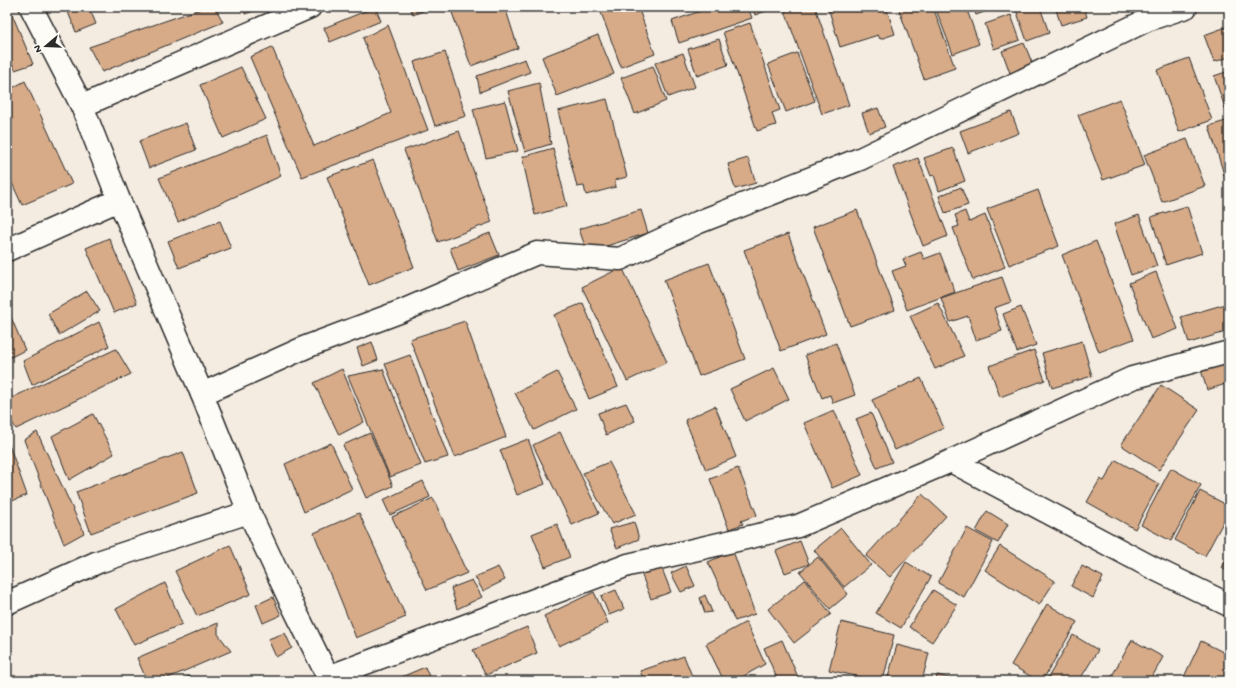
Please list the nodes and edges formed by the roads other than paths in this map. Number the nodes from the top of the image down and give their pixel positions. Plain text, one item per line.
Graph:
1 (31, 7) edge
2 (310, 7) edge
3 (1186, 7) edge
4 (82, 106) junction
5 (119, 200) junction
6 (7, 250) edge
7 (1229, 352) edge
8 (202, 394) junction
9 (951, 461) junction
10 (249, 512) junction
11 (7, 603) edge
12 (1229, 605) edge
13 (329, 679) edge

1 - 4 street
2 - 4 street
3 - 8 street
4 - 5 street
5 - 6 street
5 - 8 street
7 - 9 street
8 - 10 street
9 - 12 street
9 - 13 street
10 - 11 street
10 - 13 street

